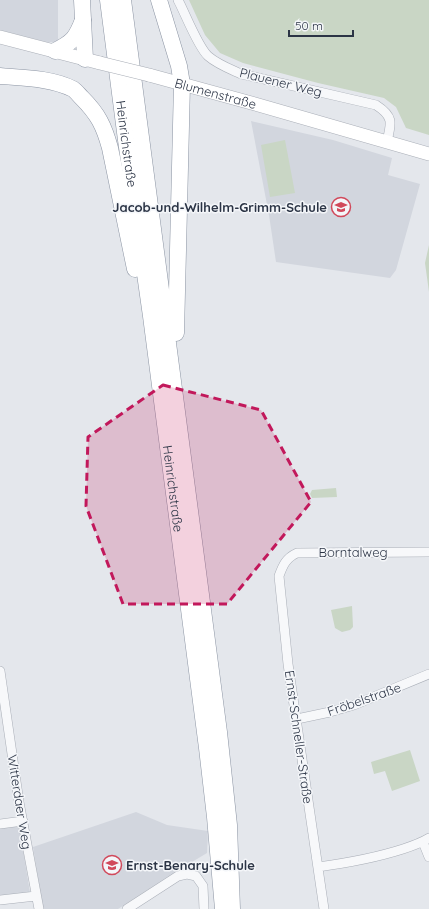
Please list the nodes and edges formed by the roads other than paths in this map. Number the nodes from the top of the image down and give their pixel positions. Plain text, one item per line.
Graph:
1 (82, 0) edge
2 (108, 0) edge
3 (123, 0) edge
4 (159, 0) edge
5 (178, 0) edge
6 (83, 18) junction
7 (0, 38) edge
8 (55, 51) junction
9 (93, 61) junction
10 (125, 72) junction
11 (0, 76) edge
12 (182, 84) junction
13 (387, 141) junction
14 (429, 154) edge
15 (151, 316) junction
16 (173, 378) junction
17 (429, 552) edge
18 (282, 566) joint
19 (0, 671) edge
20 (429, 674) edge
21 (297, 718) junction
22 (23, 821) junction
23 (0, 824) edge
24 (426, 840) edge
25 (429, 857) edge
26 (318, 867) junction
27 (226, 881) junction
28 (36, 896) junction
29 (0, 900) edge
30 (38, 909) edge
31 (127, 909) edge
32 (204, 909) edge
33 (219, 909) edge
34 (223, 909) edge
35 (232, 909) edge
36 (240, 909) edge
37 (324, 909) edge

1 - 6 highway
2 - 10 highway
3 - 10 highway
4 - 12 highway
5 - 13 street, Plauener Weg
6 - 8 highway
6 - 9 highway
7 - 8 street, Blumenstraße
8 - 9 street, Blumenstraße
9 - 12 street, Blumenstraße, bridge
10 - 15 highway, Heinrichstraße
10 - 16 highway, Heinrichstraße
11 - 15 highway
12 - 13 street, Blumenstraße
12 - 16 highway
13 - 14 street, Blumenstraße
15 - 27 highway, Heinrichstraße
16 - 27 highway, Heinrichstraße
17 - 18 street, Borntalweg
18 - 21 street, Ernst-Schneller-Straße
19 - 22 street, Witterdaer Weg
20 - 21 street, Fröbelstraße
21 - 26 street, Ernst-Schneller-Straße
22 - 23 street
22 - 28 street, Witterdaer Weg
24 - 25 street
24 - 26 street
26 - 37 street, Ernst-Schneller-Straße
27 - 33 highway
27 - 34 highway, Heinrichstraße
27 - 35 highway, Heinrichstraße
27 - 36 highway
28 - 29 street
28 - 30 street, Witterdaer Weg
31 - 32 street

